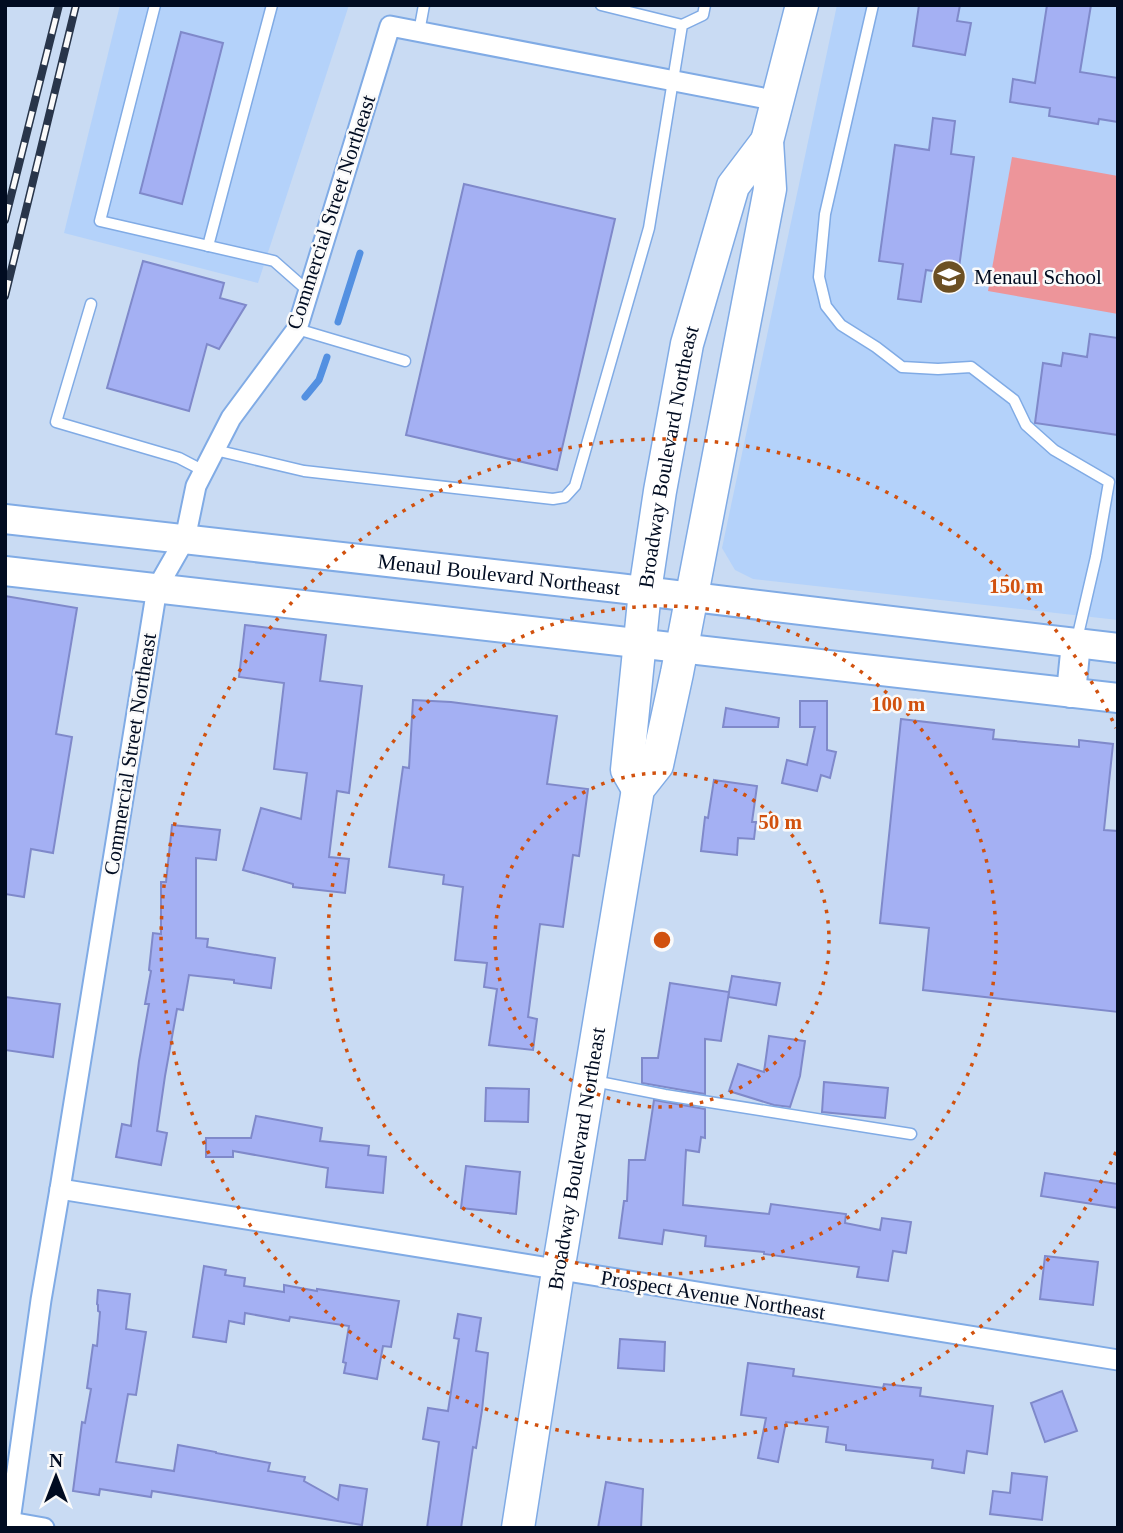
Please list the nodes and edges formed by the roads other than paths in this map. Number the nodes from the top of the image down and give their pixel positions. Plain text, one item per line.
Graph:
1 (155, 5) edge
2 (272, 5) edge
3 (424, 5) edge
4 (601, 5) edge
5 (705, 5) edge
6 (802, 5) edge
7 (873, 5) edge
8 (682, 25) junction
9 (419, 32) junction
10 (673, 80) junction
11 (778, 101) junction
12 (767, 141) junction
13 (208, 246) junction
14 (308, 291) junction
15 (91, 304) dead end
16 (297, 329) junction
17 (405, 361) dead end
18 (215, 450) junction
19 (204, 471) junction
20 (1113, 482) edge
21 (5, 519) edge
22 (185, 539) junction
23 (5, 571) edge
24 (157, 588) junction
25 (645, 591) junction
26 (692, 598) junction
27 (640, 643) junction
28 (1076, 643) junction
29 (682, 648) junction
30 (1118, 648) edge
31 (1071, 693) junction
32 (1118, 698) edge
33 (638, 789) junction
34 (590, 1080) junction
35 (911, 1134) dead end
36 (60, 1189) junction
37 (558, 1271) junction
38 (1118, 1360) edge
39 (10, 1525) edge
40 (44, 1528) edge
41 (518, 1528) edge

1 - 13 lane
2 - 13 lane
3 - 9 lane
4 - 8 lane
5 - 8 lane
6 - 11 main road, Broadway Boulevard Northeast
7 - 20 lane
8 - 10 lane
9 - 10 street
9 - 14 street, Commercial Street Northeast
10 - 11 street
10 - 18 lane
11 - 12 main road, Broadway Boulevard Northeast
12 - 25 main road, Broadway Boulevard Northeast
12 - 26 main road, Broadway Boulevard Northeast
13 - 14 lane
14 - 16 street, Commercial Street Northeast
15 - 19 lane
16 - 17 lane
16 - 18 street, Commercial Street Northeast
18 - 19 street, Commercial Street Northeast
19 - 22 street, Commercial Street Northeast
20 - 28 lane
21 - 22 main road, Menaul Boulevard Northeast
22 - 24 street, Commercial Street Northeast
22 - 25 main road, Menaul Boulevard Northeast
23 - 24 main road
24 - 27 main road
24 - 36 street, Commercial Street Northeast
25 - 26 main road, Menaul Boulevard Northeast
25 - 27 main road, Broadway Boulevard Northeast
26 - 28 main road, Menaul Boulevard Northeast
26 - 29 main road, Broadway Boulevard Northeast
27 - 29 main road
27 - 33 main road, Broadway Boulevard Northeast
28 - 30 main road, Menaul Boulevard Northeast
28 - 31 main road
29 - 31 main road
29 - 33 main road, Broadway Boulevard Northeast
31 - 32 main road
33 - 34 main road, Broadway Boulevard Northeast
34 - 35 lane
34 - 37 main road, Broadway Boulevard Northeast
36 - 37 street, Prospect Avenue Northeast
36 - 39 street, Commercial Street Northeast
37 - 38 street, Prospect Avenue Northeast
37 - 41 main road, Broadway Boulevard Northeast
39 - 40 street

